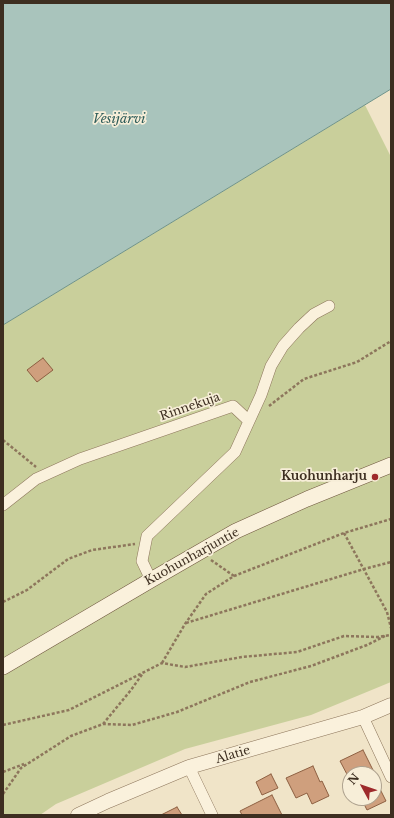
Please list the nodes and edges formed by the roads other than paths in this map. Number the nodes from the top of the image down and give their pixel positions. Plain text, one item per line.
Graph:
1 (329, 306) dead end
2 (249, 421) junction
3 (391, 465) edge
4 (3, 505) edge
5 (151, 580) junction
6 (3, 667) edge
7 (391, 705) edge
8 (363, 717) junction
9 (189, 767) junction
10 (391, 777) edge
11 (78, 815) edge
12 (212, 815) edge

1 - 2 street
2 - 4 street, Rinnekuja
2 - 5 street
3 - 5 main road, Kuohunharjuntie
5 - 6 main road, Kuohunharjuntie
7 - 8 street, Alatie
8 - 9 street, Alatie
8 - 10 street
9 - 11 street, Alatie
9 - 12 street

